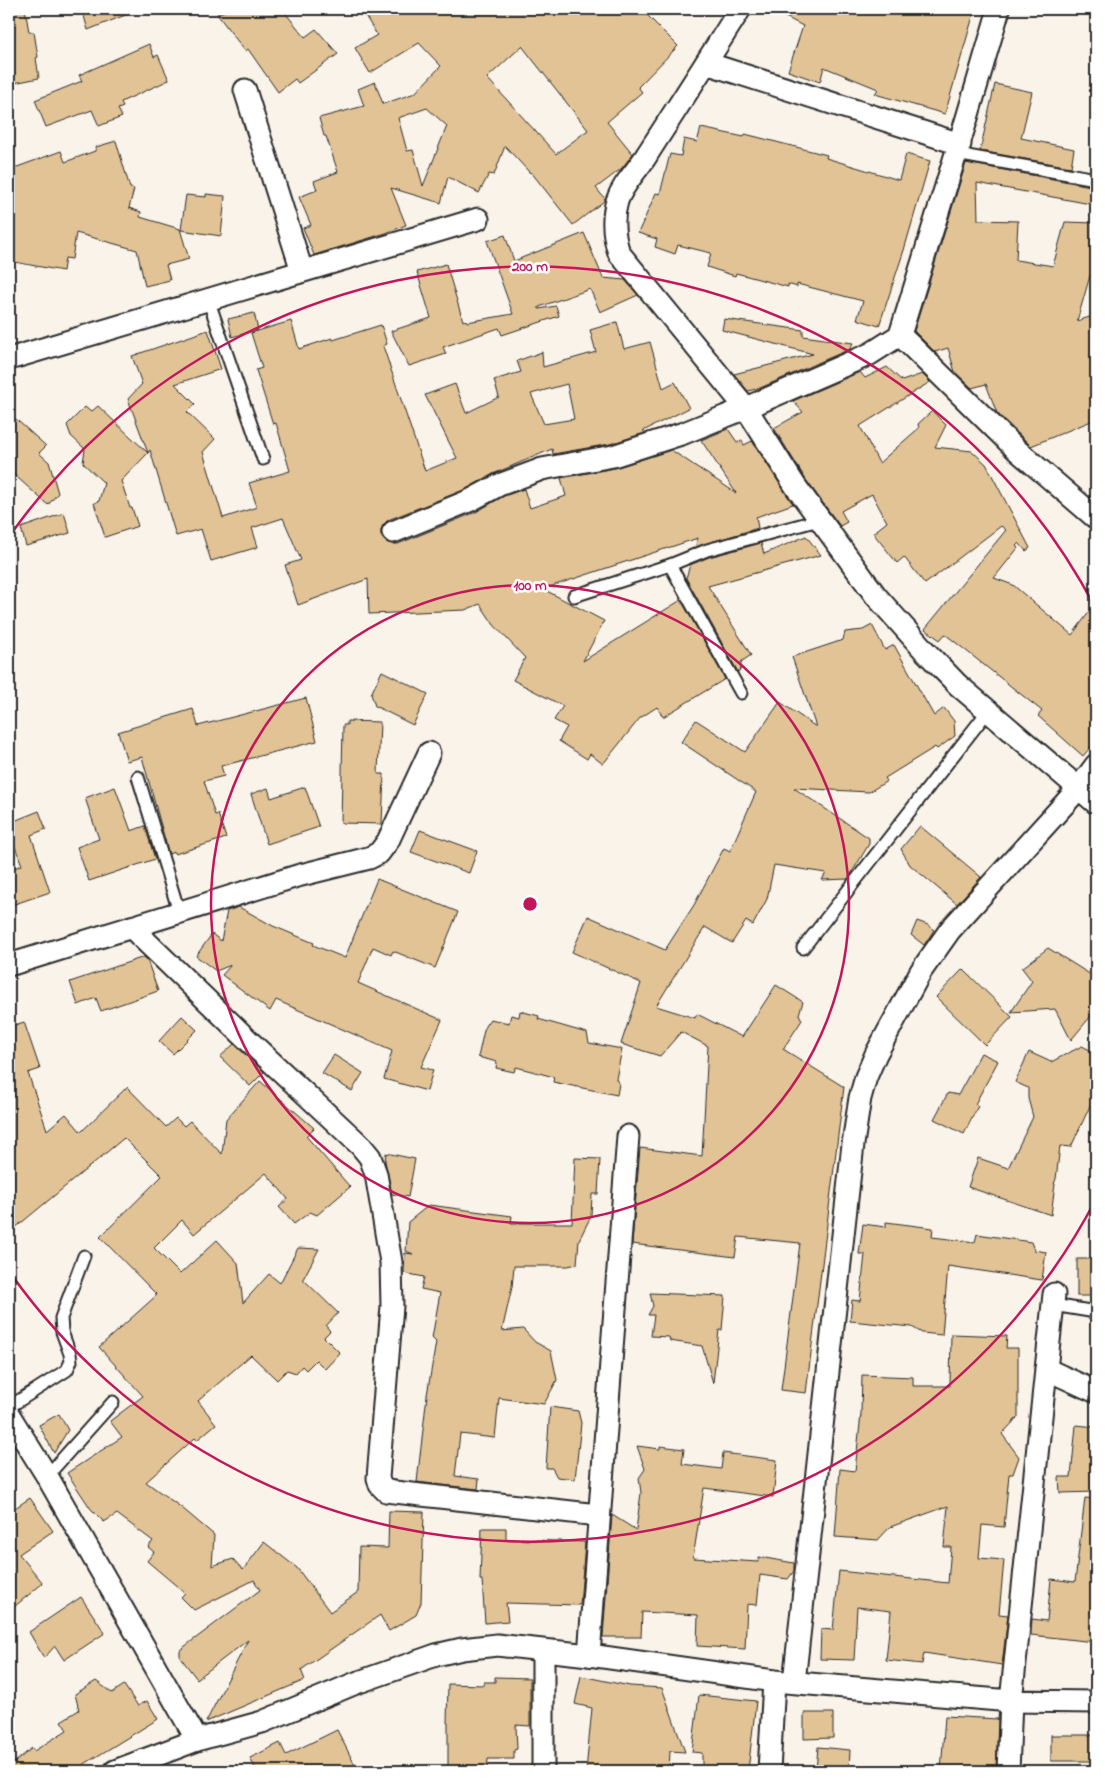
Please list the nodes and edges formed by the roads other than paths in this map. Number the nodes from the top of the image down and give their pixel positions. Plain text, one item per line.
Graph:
1 (740, 9) edge
2 (999, 9) edge
3 (706, 63) junction
4 (245, 90) dead end
5 (958, 149) junction
6 (1096, 179) edge
7 (478, 219) dead end
8 (302, 271) junction
9 (208, 299) junction
10 (900, 336) junction
11 (9, 359) edge
12 (746, 408) junction
13 (263, 459) dead end
14 (1096, 518) edge
15 (819, 520) junction
16 (393, 532) dead end
17 (670, 565) junction
18 (574, 596) dead end
19 (740, 694) dead end
20 (988, 711) junction
21 (429, 753) dead end
22 (1096, 765) edge
23 (138, 777) dead end
24 (1079, 788) junction
25 (1096, 803) edge
26 (179, 912) junction
27 (131, 927) junction
28 (803, 948) dead end
29 (9, 965) edge
30 (628, 1136) dead end
31 (84, 1256) dead end
32 (1054, 1300) joint
33 (1096, 1312) edge
34 (1046, 1368) junction
35 (1096, 1392) edge
36 (113, 1402) dead end
37 (9, 1407) edge
38 (12, 1426) edge
39 (48, 1476) junction
40 (598, 1515) junction
41 (544, 1651) junction
42 (589, 1655) junction
43 (784, 1682) junction
44 (1011, 1701) junction
45 (1096, 1702) edge
46 (197, 1740) junction
47 (120, 1770) edge
48 (543, 1771) edge
49 (769, 1771) edge
50 (1008, 1771) edge

1 - 3 street
2 - 5 street
3 - 5 street
3 - 12 street
4 - 8 street
5 - 6 lane
5 - 10 street
7 - 8 street
8 - 9 street
9 - 11 street
9 - 13 lane
10 - 12 street
10 - 14 street
12 - 15 street
12 - 16 street
15 - 17 lane
15 - 20 street
17 - 18 lane
17 - 19 lane
20 - 24 street
20 - 28 lane
21 - 26 street
22 - 24 street
23 - 26 lane
24 - 25 street
24 - 43 street
26 - 27 street
27 - 29 street
27 - 40 street
30 - 40 street
31 - 37 lane
32 - 33 lane
32 - 34 street
34 - 35 street
34 - 44 street
36 - 39 lane
38 - 39 street
39 - 46 street
40 - 42 street
41 - 42 street
41 - 46 street
41 - 48 street
42 - 43 street
43 - 44 street
43 - 49 street
44 - 45 street
44 - 50 street
46 - 47 street

